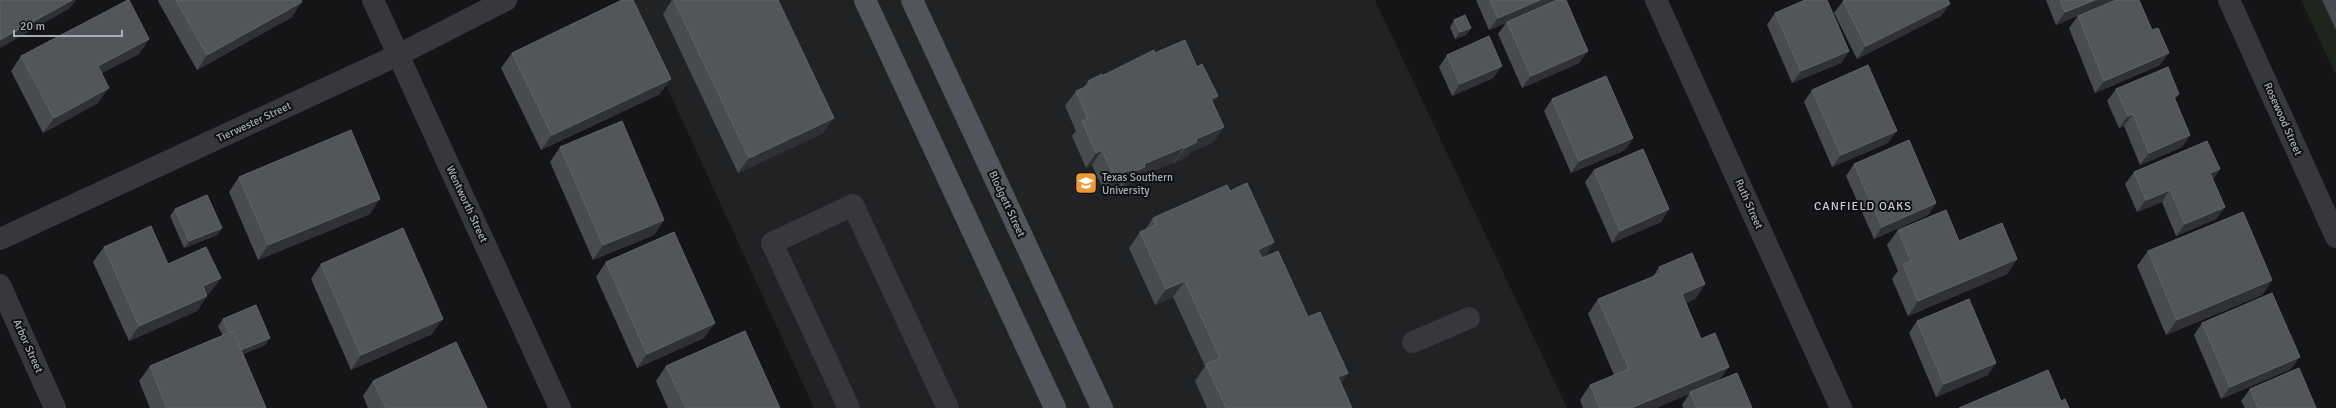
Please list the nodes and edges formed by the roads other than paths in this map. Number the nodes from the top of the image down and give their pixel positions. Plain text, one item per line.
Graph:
1 (373, 0) edge
2 (506, 0) edge
3 (865, 0) edge
4 (912, 0) edge
5 (1656, 0) edge
6 (2229, 0) edge
7 (398, 55) junction
8 (2336, 237) edge
9 (0, 239) edge
10 (0, 285) edge
11 (1469, 318) dead end
12 (1413, 342) dead end
13 (55, 408) edge
14 (560, 408) edge
15 (849, 408) edge
16 (948, 408) edge
17 (1055, 408) edge
18 (1102, 408) edge
19 (1842, 408) edge

1 - 7 street, Wentworth Street
2 - 7 street, Tierwester Street
3 - 17 main road
4 - 18 main road, Blodgett Street
5 - 19 street, Ruth Street
6 - 8 street, Rosewood Street
7 - 9 street, Tierwester Street
7 - 14 street, Wentworth Street
10 - 13 street, Arbor Street
11 - 12 street
15 - 16 street

